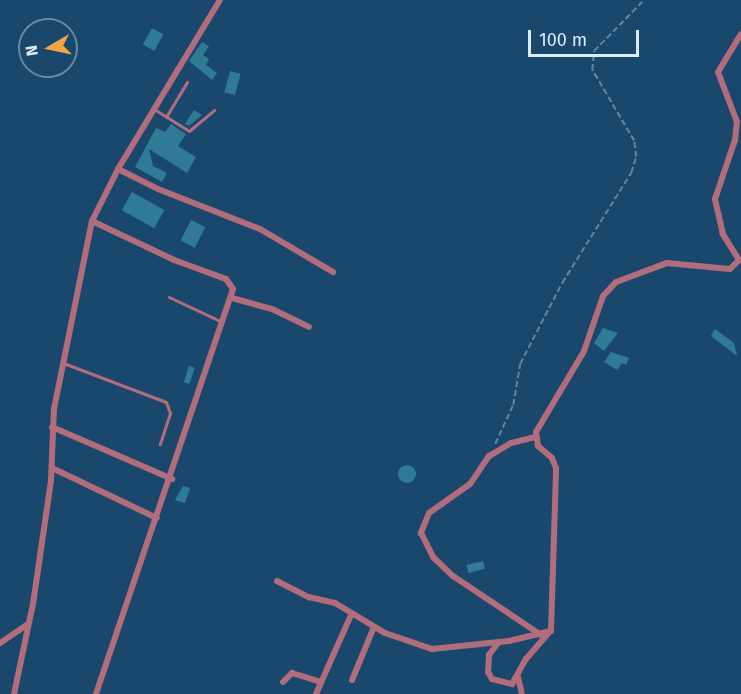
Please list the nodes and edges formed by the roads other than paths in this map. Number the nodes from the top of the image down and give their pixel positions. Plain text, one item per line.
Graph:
1 (220, 0) edge
2 (741, 34) edge
3 (187, 82) dead end
4 (154, 110) junction
5 (214, 110) dead end
6 (166, 117) junction
7 (118, 169) junction
8 (92, 221) junction
9 (333, 272) dead end
10 (169, 297) dead end
11 (232, 298) junction
12 (224, 322) junction
13 (309, 327) dead end
14 (66, 364) junction
15 (52, 428) junction
16 (535, 437) junction
17 (160, 444) dead end
18 (52, 468) junction
19 (172, 479) junction
20 (158, 519) junction
21 (277, 581) dead end
22 (351, 615) junction
23 (27, 625) junction
24 (374, 627) junction
25 (545, 634) junction
26 (499, 642) junction
27 (0, 643) edge
28 (518, 677) junction
29 (352, 680) dead end
30 (283, 682) dead end
31 (321, 682) junction
32 (14, 694) edge
33 (96, 694) edge
34 (316, 694) edge
35 (522, 694) edge

1 - 4 street
2 - 16 street
3 - 6 lane
4 - 6 lane
4 - 7 street
5 - 6 lane
7 - 8 street
7 - 9 street
8 - 11 street
8 - 14 street
10 - 12 lane
11 - 12 street
11 - 13 street
12 - 19 street
14 - 15 street
14 - 17 lane
15 - 18 street
15 - 19 street
16 - 25 street
16 - 25 street
18 - 20 street
18 - 23 street
19 - 20 street
20 - 33 street
21 - 22 street
22 - 24 street
22 - 31 street
23 - 27 street
23 - 32 street
24 - 26 street
24 - 29 street
25 - 26 street
25 - 28 street
26 - 28 street
28 - 35 street
30 - 31 street
31 - 34 street

